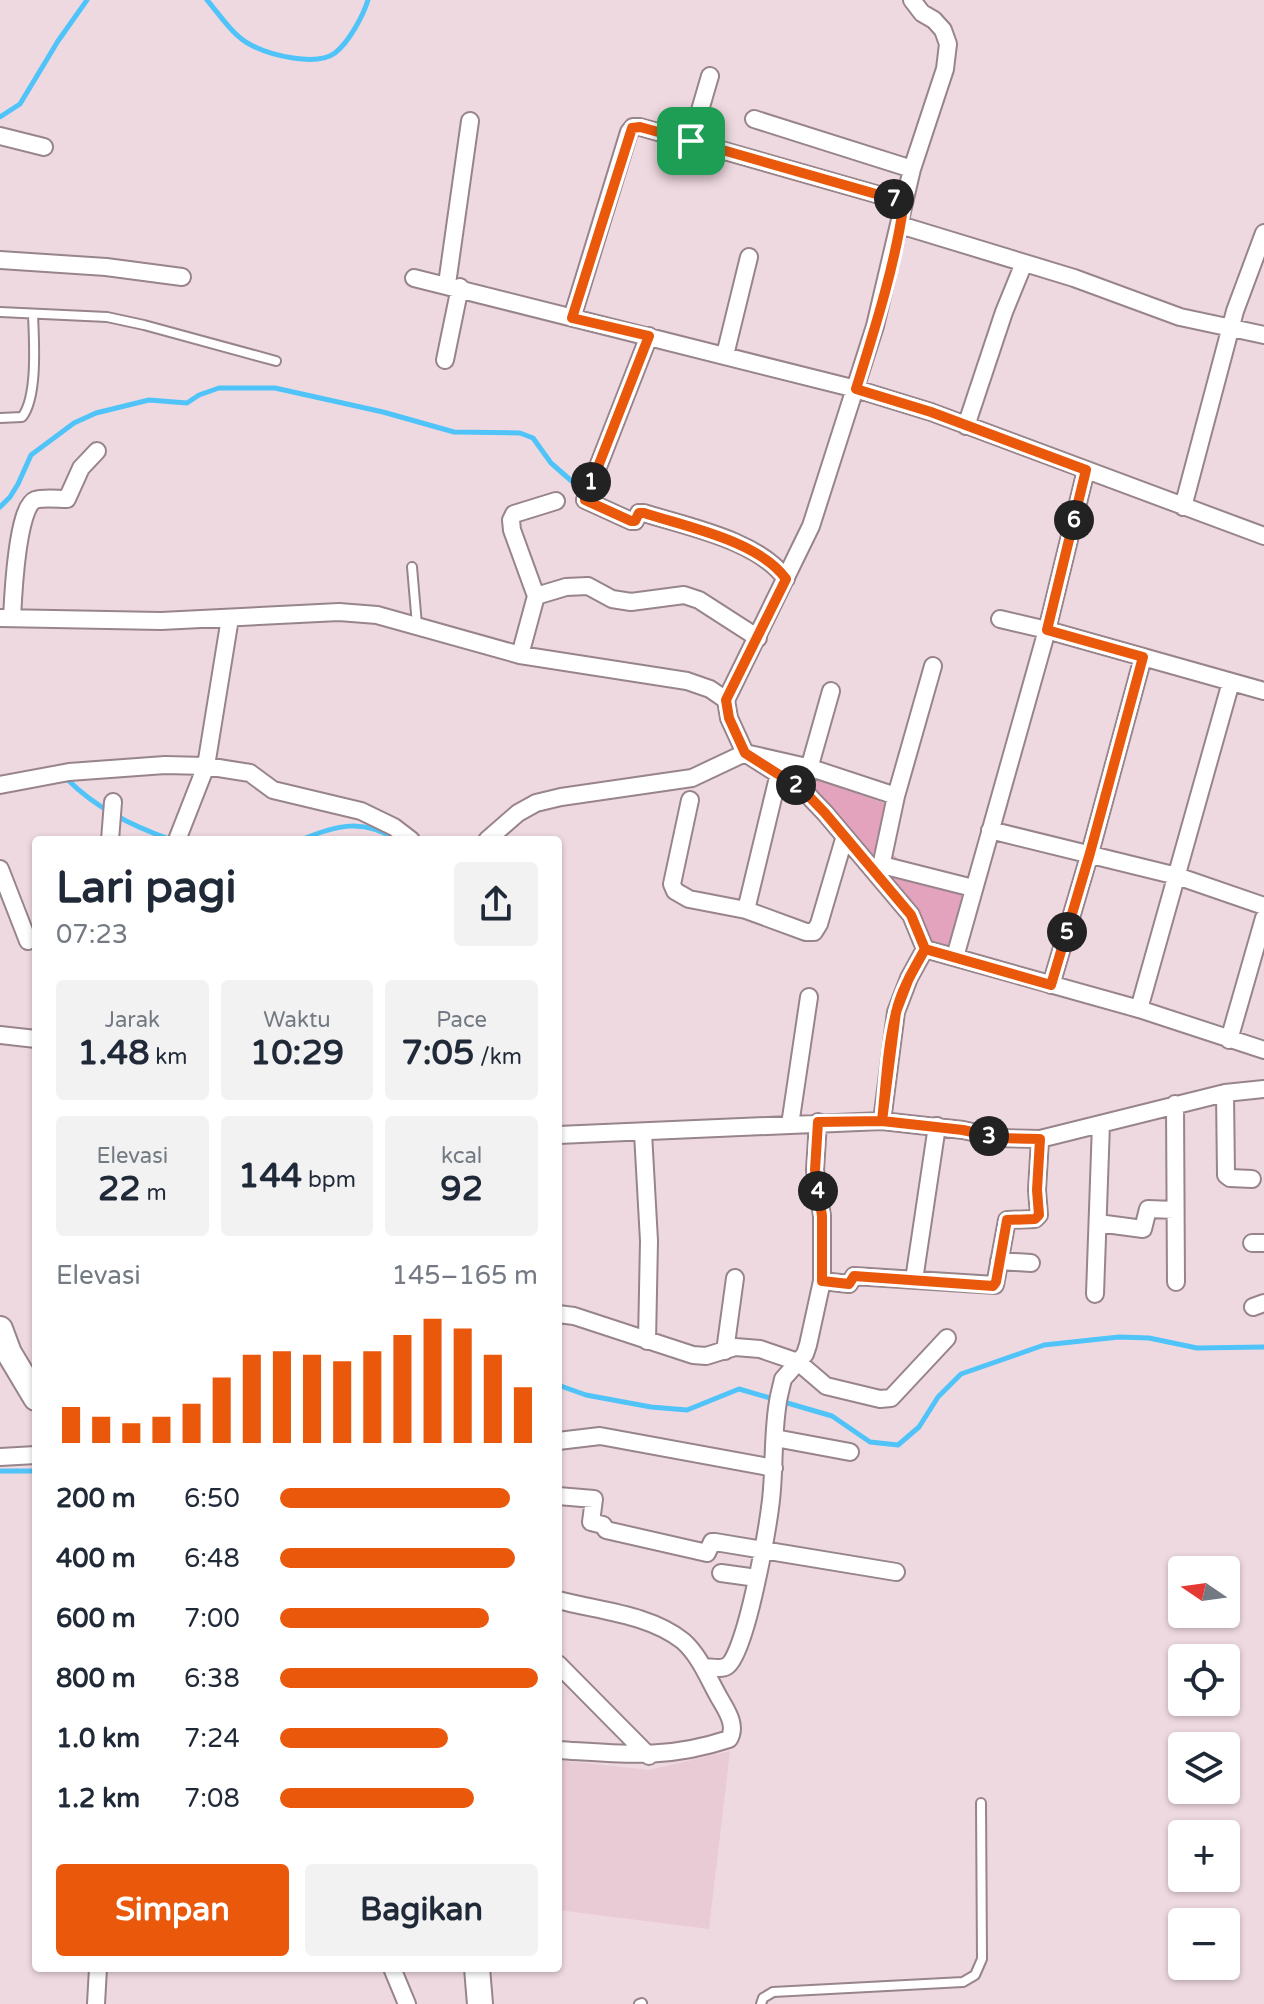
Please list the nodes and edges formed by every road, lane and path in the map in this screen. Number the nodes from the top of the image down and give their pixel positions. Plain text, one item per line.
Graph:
1 (912, 0) edge
2 (710, 76) dead end
3 (754, 119) dead end
4 (470, 121) dead end
5 (0, 136) edge
6 (691, 141) junction
7 (44, 147) dead end
8 (912, 169) junction
9 (904, 202) junction
10 (900, 225) junction
11 (1264, 233) edge
12 (749, 257) dead end
13 (0, 260) edge
14 (1024, 263) junction
15 (182, 277) dead end
16 (414, 278) dead end
17 (453, 286) junction
18 (0, 312) edge
19 (33, 315) junction
20 (572, 318) junction
21 (1231, 326) junction
22 (1264, 335) edge
23 (649, 336) junction
24 (725, 355) junction
25 (445, 360) dead end
26 (276, 361) dead end
27 (856, 389) junction
28 (0, 418) edge
29 (966, 426) junction
30 (97, 451) dead end
31 (1086, 470) junction
32 (556, 501) dead end
33 (1183, 507) junction
34 (1264, 536) edge
35 (412, 567) dead end
36 (786, 579) junction
37 (536, 596) junction
38 (6, 618) edge
39 (230, 618) junction
40 (1000, 619) dead end
41 (417, 625) junction
42 (1047, 630) junction
43 (758, 638) junction
44 (520, 655) junction
45 (1143, 657) junction
46 (933, 666) dead end
47 (1231, 682) junction
48 (831, 691) dead end
49 (1264, 691) edge
50 (726, 700) junction
51 (745, 753) junction
52 (206, 766) junction
53 (811, 768) junction
54 (779, 773) junction
55 (0, 785) edge
56 (803, 790) junction
57 (896, 796) junction
58 (690, 800) dead end
59 (112, 808) dead end
60 (990, 830) junction
61 (110, 836) edge
62 (178, 836) edge
63 (406, 836) edge
64 (492, 836) edge
65 (844, 839) junction
66 (1090, 853) junction
67 (880, 870) junction
68 (1, 872) edge
69 (1177, 876) junction
70 (973, 888) junction
71 (1264, 906) edge
72 (746, 910) junction
73 (1264, 918) edge
74 (28, 941) dead end
75 (925, 949) junction
76 (955, 957) junction
77 (1051, 985) junction
78 (809, 997) dead end
79 (1139, 1009) junction
80 (0, 1035) edge
81 (32, 1039) edge
82 (1229, 1040) junction
83 (1264, 1050) edge
84 (1264, 1089) edge
85 (1225, 1093) junction
86 (1175, 1104) junction
87 (882, 1121) junction
88 (818, 1122) junction
89 (1101, 1124) junction
90 (790, 1125) junction
91 (937, 1126) junction
92 (643, 1133) junction
93 (562, 1135) edge
94 (1040, 1139) junction
95 (1252, 1179) dead end
96 (1175, 1210) junction
97 (1098, 1223) junction
98 (999, 1261) junction
99 (1031, 1263) dead end
100 (735, 1278) dead end
101 (914, 1280) junction
102 (822, 1281) junction
103 (1176, 1282) dead end
104 (1095, 1294) dead end
105 (562, 1314) edge
106 (0, 1329) edge
107 (947, 1338) dead end
108 (647, 1341) junction
109 (725, 1351) junction
110 (798, 1362) junction
111 (32, 1391) edge
112 (775, 1438) junction
113 (562, 1441) edge
114 (850, 1452) dead end
115 (32, 1455) edge
116 (0, 1457) edge
117 (774, 1468) junction
118 (562, 1496) edge
119 (763, 1550) junction
120 (896, 1572) dead end
121 (721, 1573) dead end
122 (757, 1578) junction
123 (562, 1601) edge
124 (703, 1667) junction
125 (562, 1668) edge
126 (562, 1750) edge
127 (649, 1756) junction
128 (981, 1803) dead end
129 (98, 1972) edge
130 (394, 1972) edge
131 (477, 1972) edge
132 (96, 2004) edge
133 (407, 2004) edge
134 (480, 2004) edge
135 (761, 2004) edge

1 - 8 street
2 - 6 street
3 - 8 street
4 - 17 street
5 - 7 street
6 - 9 street
6 - 20 street
8 - 9 street
9 - 10 street
10 - 14 street
10 - 27 street
11 - 21 street
12 - 24 street
13 - 15 street
14 - 21 street
14 - 29 street
16 - 17 street
17 - 20 street
17 - 25 street
18 - 19 lane
19 - 26 lane
19 - 28 lane
20 - 23 street
21 - 22 street
21 - 33 street
23 - 24 street
23 - 36 street
24 - 27 street
27 - 29 street
27 - 36 street
29 - 31 street
30 - 38 street
31 - 33 street
31 - 42 street
32 - 37 street
33 - 34 street
35 - 41 lane
36 - 43 street
37 - 43 street
37 - 44 street
38 - 39 street
39 - 41 street
39 - 52 street
40 - 42 street
41 - 44 street
42 - 45 street
42 - 60 street
43 - 50 street
44 - 50 street
45 - 47 street
45 - 66 street
46 - 57 street
47 - 49 street
47 - 69 street
48 - 53 street
50 - 51 street
51 - 53 street
51 - 54 street
51 - 64 street
52 - 55 street
52 - 62 street
52 - 63 street
53 - 56 street
53 - 57 street
54 - 56 street
54 - 72 street
56 - 65 street
57 - 67 street
58 - 72 street
59 - 61 street
60 - 66 street
60 - 70 street
65 - 67 street
65 - 72 street
66 - 69 street
66 - 77 street
67 - 70 street
67 - 75 street
68 - 74 street
69 - 71 street
69 - 79 street
70 - 76 street
73 - 82 street
75 - 76 street
75 - 87 street
76 - 77 street
77 - 79 street
78 - 90 street
79 - 82 street
80 - 81 street
82 - 83 street
84 - 85 street
85 - 86 street
85 - 95 street
86 - 89 street
86 - 96 street
87 - 88 street
87 - 91 street
88 - 90 street
88 - 102 street
89 - 94 street
89 - 97 street
90 - 92 street
91 - 94 street
91 - 101 street
92 - 93 street
92 - 108 street
94 - 98 street
96 - 97 street
96 - 103 street
97 - 104 street
98 - 99 street
98 - 101 street
100 - 109 street
101 - 102 street
102 - 110 street
105 - 108 street
106 - 111 street
107 - 110 street
108 - 109 street
109 - 110 street
110 - 112 street
112 - 114 street
112 - 117 street
113 - 117 street
115 - 116 street
117 - 119 street
118 - 119 street
119 - 120 street
119 - 122 street
121 - 122 street
122 - 124 street
123 - 124 street
124 - 127 street
125 - 127 street
126 - 127 street
128 - 135 lane
129 - 132 street
130 - 133 street
131 - 134 street

